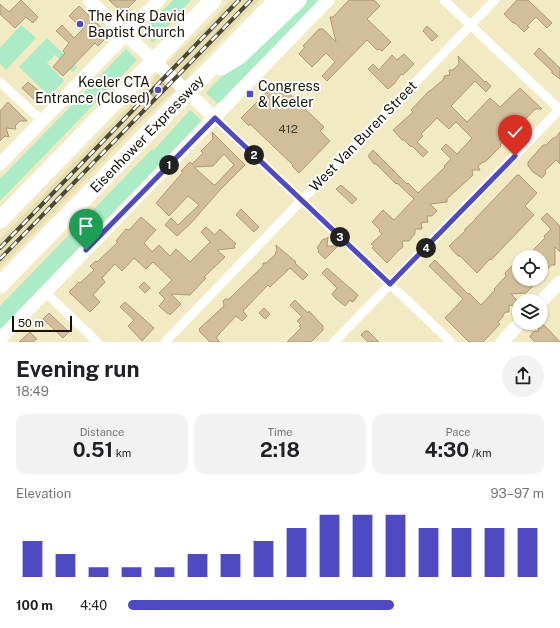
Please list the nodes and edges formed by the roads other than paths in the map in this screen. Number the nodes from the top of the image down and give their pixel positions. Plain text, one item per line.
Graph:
1 (89, 0) edge
2 (159, 0) edge
3 (213, 0) edge
4 (276, 0) edge
5 (298, 0) edge
6 (328, 0) edge
7 (444, 0) edge
8 (495, 0) edge
9 (470, 25) junction
10 (126, 34) junction
11 (199, 80) junction
12 (0, 82) edge
13 (560, 110) edge
14 (215, 118) junction
15 (42, 121) junction
16 (0, 164) edge
17 (301, 200) junction
18 (0, 220) edge
19 (560, 282) edge
20 (390, 284) junction
21 (0, 285) edge
22 (45, 292) junction
23 (548, 295) edge
24 (513, 330) edge
25 (0, 339) edge
26 (97, 342) edge
27 (165, 342) edge
28 (334, 342) edge
29 (451, 342) edge
30 (502, 342) edge

1 - 10 street
2 - 10 street
3 - 18 highway
4 - 11 highway, Eisenhower Expressway
5 - 11 highway
6 - 14 street
7 - 9 street
8 - 9 street, West Van Buren Street
9 - 13 street
9 - 17 street, West Van Buren Street
10 - 14 street
10 - 15 street
11 - 21 highway, Eisenhower Expressway
12 - 15 street
13 - 20 street
14 - 17 street
14 - 22 street
15 - 16 street
17 - 20 street
17 - 27 street, West Van Buren Street
19 - 23 street
20 - 28 street
20 - 29 street
22 - 25 street
22 - 26 street
24 - 30 street

